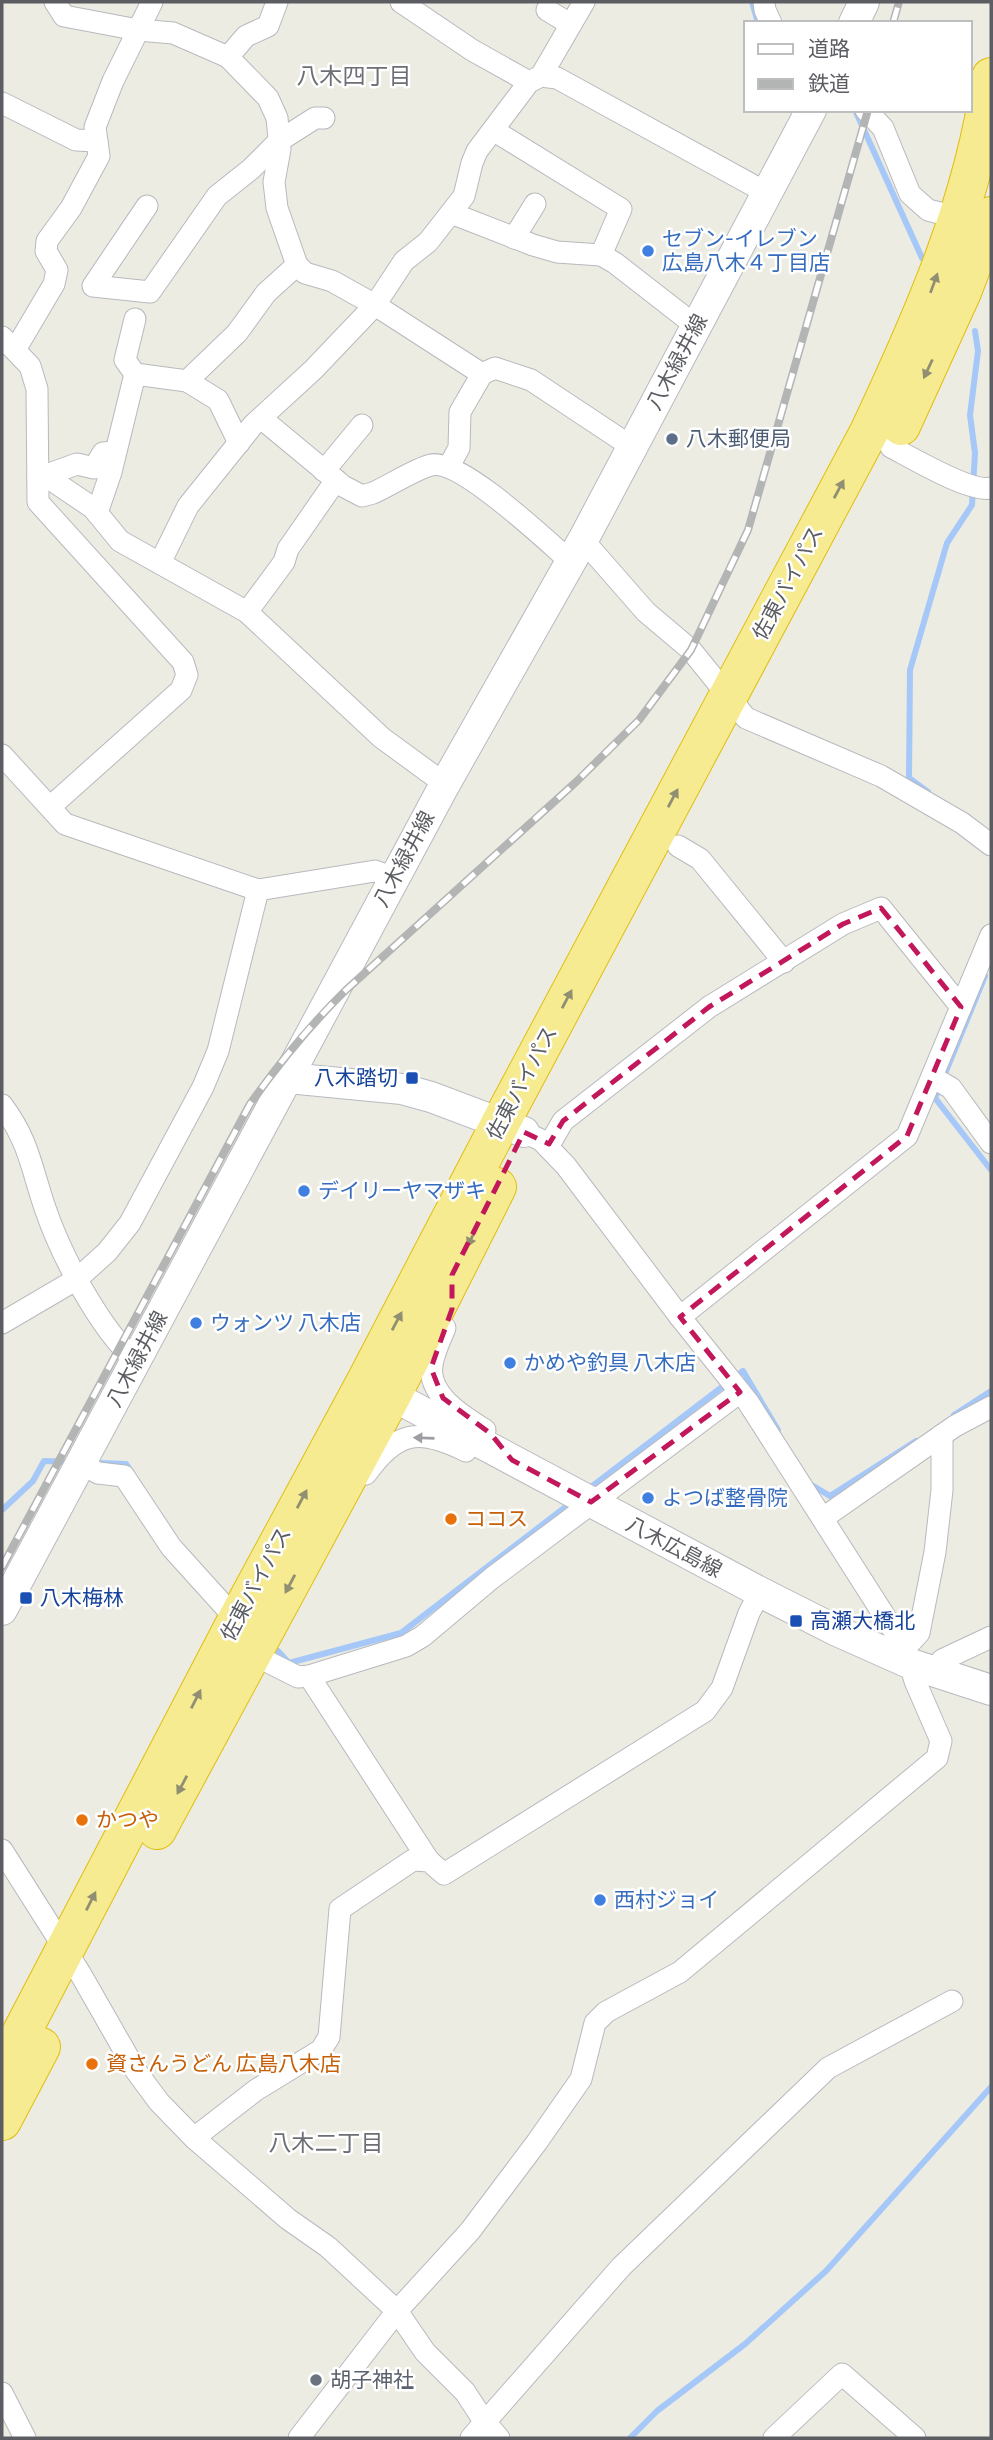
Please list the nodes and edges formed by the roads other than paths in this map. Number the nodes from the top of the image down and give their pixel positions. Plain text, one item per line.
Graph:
1 (55, 2) edge
2 (152, 2) edge
3 (277, 2) edge
4 (401, 2) edge
5 (584, 2) edge
6 (764, 2) edge
7 (864, 2) edge
8 (547, 10) dead end
9 (770, 21) edge
10 (855, 21) edge
11 (570, 24) junction
12 (138, 30) junction
13 (228, 57) junction
14 (991, 77) edge
15 (535, 79) junction
16 (2, 103) edge
17 (810, 112) edge
18 (868, 112) edge
19 (324, 118) dead end
20 (493, 130) junction
21 (97, 141) junction
22 (279, 141) junction
23 (767, 193) junction
24 (535, 204) dead end
25 (147, 206) dead end
26 (451, 213) junction
27 (975, 217) edge
28 (514, 238) junction
29 (601, 255) junction
30 (297, 265) junction
31 (55, 278) junction
32 (93, 286) junction
33 (375, 305) junction
34 (135, 319) dead end
35 (696, 326) junction
36 (9, 343) edge
37 (135, 374) junction
38 (482, 374) junction
39 (187, 381) junction
40 (261, 418) junction
41 (362, 425) dead end
42 (239, 443) junction
43 (632, 447) junction
44 (891, 447) junction
45 (115, 452) junction
46 (449, 466) junction
47 (330, 475) junction
48 (38, 478) junction
49 (991, 488) edge
50 (97, 513) junction
51 (577, 551) junction
52 (160, 563) junction
53 (247, 612) junction
54 (737, 706) junction
55 (2, 755) edge
56 (445, 784) junction
57 (50, 807) junction
58 (991, 845) edge
59 (678, 846) junction
60 (394, 878) junction
61 (258, 890) junction
62 (991, 935) edge
63 (784, 962) junction
64 (961, 1007) junction
65 (932, 1077) junction
66 (288, 1078) junction
67 (2, 1105) edge
68 (524, 1134) junction
69 (991, 1143) edge
70 (452, 1275) junction
71 (77, 1279) junction
72 (681, 1317) junction
73 (2, 1323) edge
74 (136, 1361) junction
75 (379, 1388) junction
76 (740, 1392) junction
77 (991, 1407) edge
78 (942, 1435) junction
79 (512, 1460) junction
80 (81, 1463) junction
81 (591, 1502) junction
82 (823, 1518) junction
83 (309, 1548) junction
84 (760, 1592) junction
85 (2, 1610) edge
86 (239, 1616) junction
87 (991, 1637) edge
88 (252, 1654) junction
89 (917, 1661) junction
90 (309, 1675) junction
91 (991, 1690) edge
92 (2, 1850) edge
93 (429, 1861) junction
94 (73, 1962) junction
95 (952, 2001) dead end
96 (2, 2070) edge
97 (2, 2121) edge
98 (194, 2138) junction
99 (397, 2312) junction
100 (2, 2393) edge
101 (484, 2421) junction
102 (25, 2438) edge
103 (299, 2438) edge
104 (471, 2438) edge
105 (499, 2438) edge
106 (774, 2438) edge
107 (915, 2438) edge

1 - 12 street
2 - 12 street
3 - 13 street
4 - 15 street
5 - 11 street
6 - 9 street
7 - 10 main road
8 - 11 street
11 - 15 street
12 - 13 street
12 - 21 street
13 - 22 street
14 - 27 highway, 佐東バイパス
15 - 20 street
15 - 23 street
16 - 21 street
17 - 23 main road, 八木緑井線
18 - 27 street
19 - 22 street
20 - 26 street
20 - 29 street
21 - 31 street
22 - 30 street
22 - 32 street
23 - 35 main road, 八木緑井線
24 - 28 street
25 - 32 street
26 - 28 street
26 - 33 street
27 -> 44 highway, 佐東バイパス
54 -> 27 highway, 佐東バイパス
28 - 29 street
29 - 35 street
30 - 33 street
30 - 39 street
31 - 32 street
31 - 36 street
33 - 38 street
33 - 40 street
34 - 37 street
35 - 43 main road, 八木緑井線
36 - 48 street
37 - 39 street
37 - 45 street
38 - 43 street
38 - 46 street
39 - 42 street
40 - 42 street
40 - 47 street
41 - 47 street
42 - 52 street
43 - 51 main road, 八木緑井線
44 - 49 street
44 - 54 highway, 佐東バイパス
45 - 48 street
45 - 50 street
46 - 47 street
46 - 51 street
47 - 53 street
48 - 50 street
48 - 57 street
50 - 52 street
51 - 54 street
51 - 56 main road, 八木緑井線
52 - 53 street
53 - 56 street
54 - 58 street
54 - 59 highway, 佐東バイパス
68 -> 54 highway, 佐東バイパス
55 - 57 street
56 - 60 main road, 八木緑井線
57 - 61 street
59 - 63 street
59 - 68 highway, 佐東バイパス
60 - 61 street
60 - 66 main road, 八木緑井線
61 - 71 street
62 - 64 street
63 - 64 street
63 - 68 street
64 - 65 street
65 - 69 street
65 - 72 street
66 - 68 main road
66 - 74 main road, 八木緑井線
67 - 71 street
68 -> 70 highway, 佐東バイパス
68 - 72 street
75 -> 68 highway, 佐東バイパス
70 - 75 highway, 佐東バイパス
70 - 79 street
71 - 73 street
71 - 74 street
72 - 76 street
74 - 80 main road, 八木緑井線
75 - 79 main road, 八木広島線
75 - 83 highway, 佐東バイパス
86 -> 75 highway, 佐東バイパス
76 - 81 street
76 - 82 street
77 - 78 street
78 - 82 street
78 - 89 street
79 - 81 main road, 八木広島線
79 -> 83 street
80 - 85 main road, 八木緑井線
80 - 86 street
81 - 84 main road, 八木広島線
81 - 90 street
82 - 89 street
83 -> 88 highway, 佐東バイパス
84 - 89 main road, 八木広島線
84 - 93 street
94 -> 86 highway, 佐東バイパス
87 - 89 street
88 - 90 street
88 -> 94 highway, 佐東バイパス
89 - 91 main road, 八木広島線
89 - 99 street
90 - 93 street
92 - 94 street
93 - 98 street
94 - 96 highway, 佐東バイパス
94 - 97 highway, 佐東バイパス
94 - 98 street
95 - 101 street
98 - 99 street
99 - 101 street
99 - 103 street
100 - 102 street
101 - 104 street
101 - 105 street
106 - 107 street

